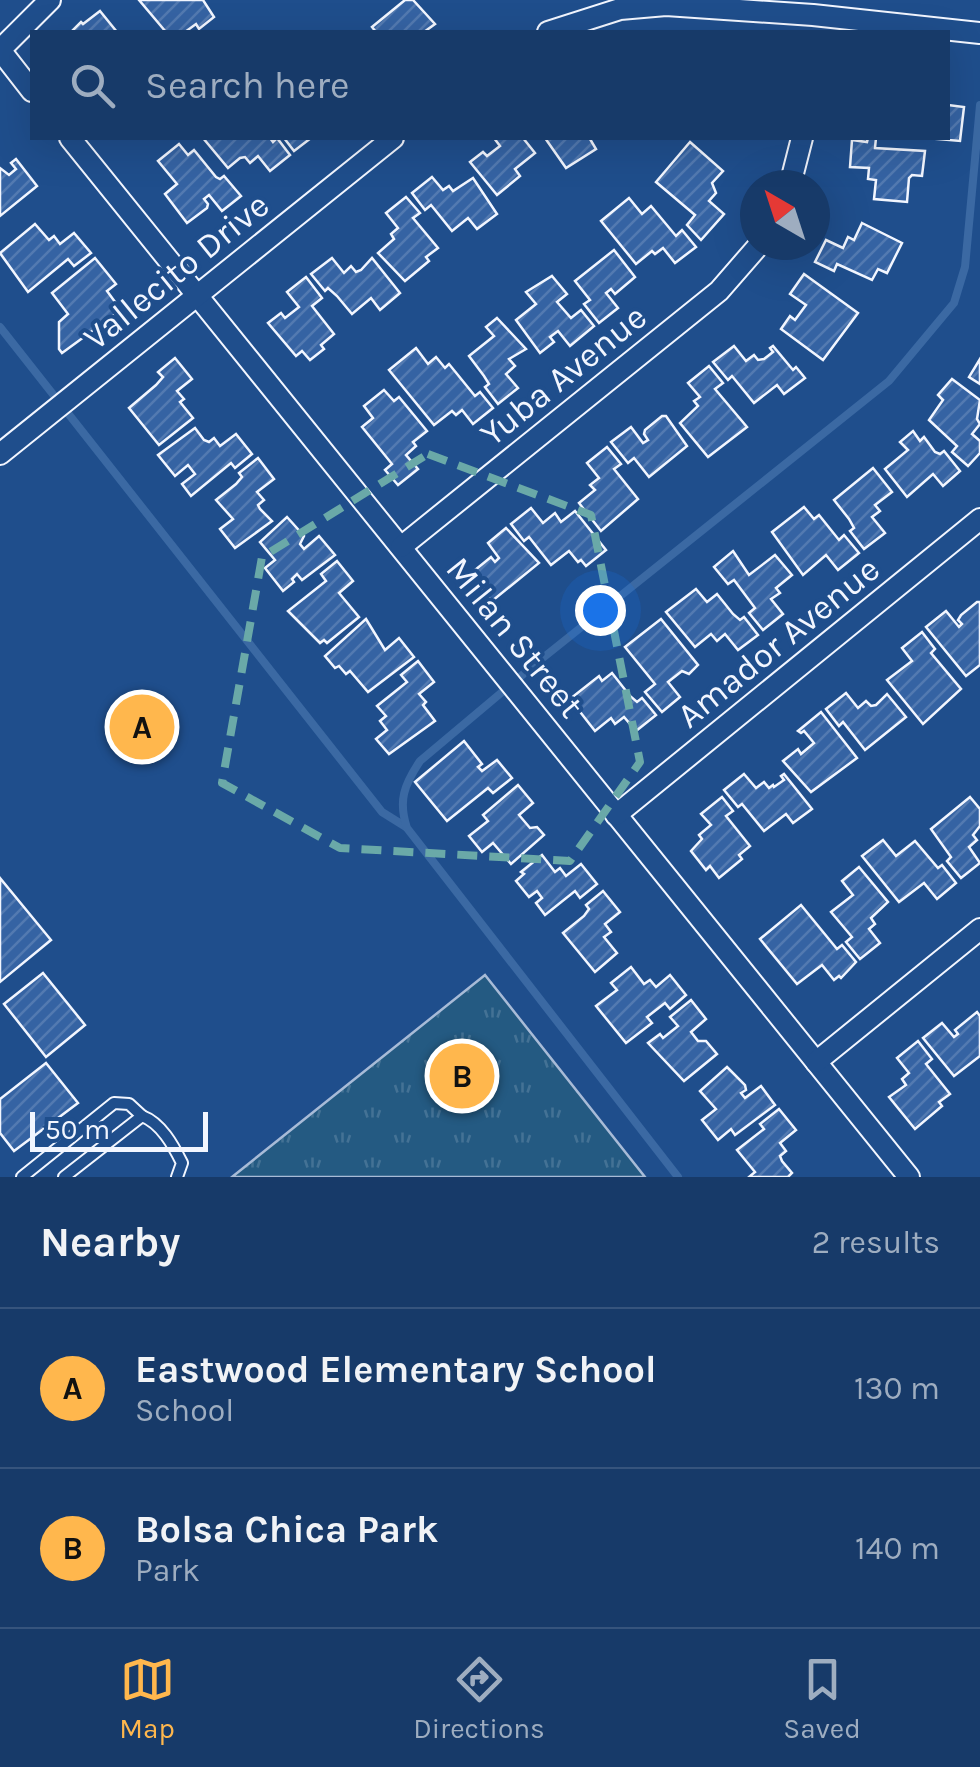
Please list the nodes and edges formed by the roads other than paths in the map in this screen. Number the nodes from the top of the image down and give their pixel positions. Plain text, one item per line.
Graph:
1 (50, 0) edge
2 (813, 24) edge
3 (554, 30) edge
4 (924, 30) edge
5 (950, 31) edge
6 (980, 33) edge
7 (0, 50) edge
8 (30, 88) edge
9 (72, 140) edge
10 (391, 140) edge
11 (801, 140) edge
12 (794, 170) edge
13 (746, 260) edge
14 (198, 295) junction
15 (0, 454) edge
16 (980, 519) edge
17 (401, 548) junction
18 (616, 814) junction
19 (980, 929) edge
20 (816, 1062) junction
21 (142, 1116) junction
22 (22, 1177) edge
23 (64, 1177) edge
24 (177, 1177) edge
25 (908, 1177) edge

1 - 7 street
2 - 3 street
2 - 4 street
5 - 6 street
7 - 8 street
9 - 14 street, Milan Street
10 - 14 street, Vallecito Drive
11 - 12 street
13 - 17 street, Yuba Avenue
14 - 15 street, Vallecito Drive
14 - 17 street, Milan Street
16 - 18 street, Amador Avenue
17 - 18 street, Milan Street
18 - 20 street, Milan Street
19 - 20 street
20 - 25 street, Milan Street
21 - 22 lane
21 - 23 lane
21 - 24 lane

